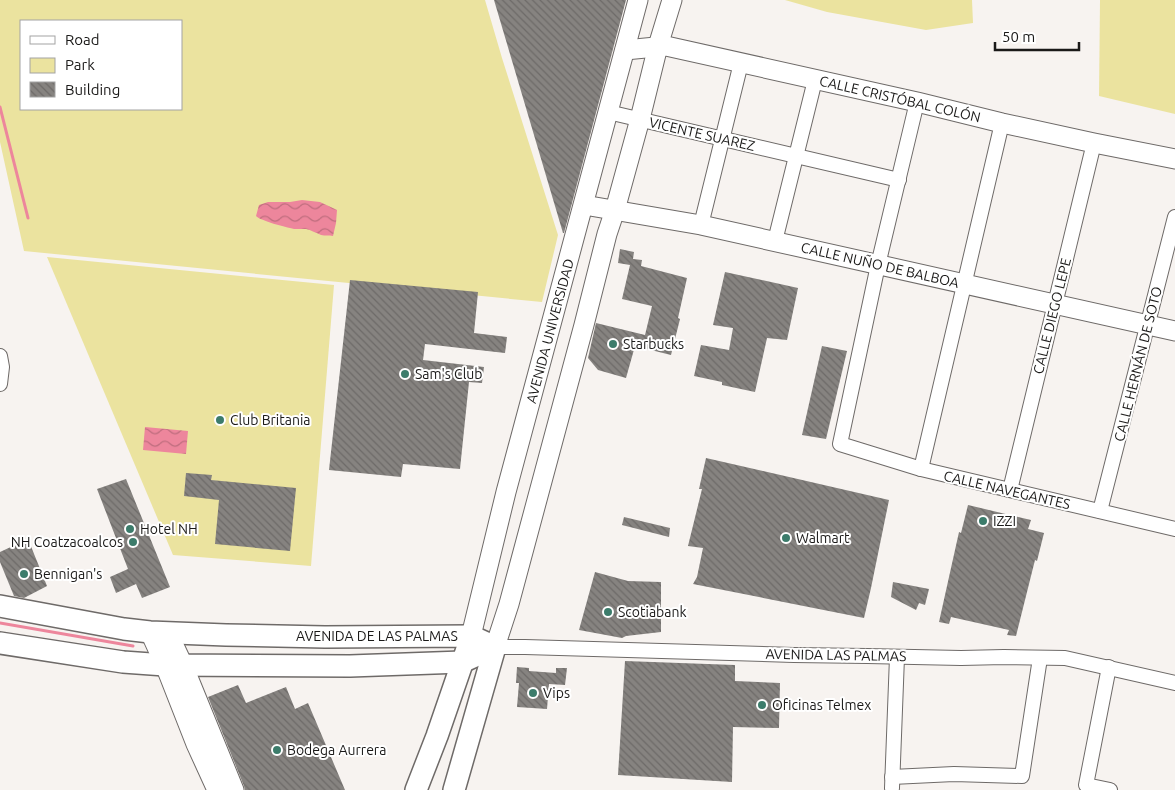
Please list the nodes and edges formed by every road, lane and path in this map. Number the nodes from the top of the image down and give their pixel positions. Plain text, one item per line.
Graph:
1 (638, 0) edge
2 (672, 0) edge
3 (658, 46) junction
4 (625, 50) junction
5 (741, 63) junction
6 (815, 80) junction
7 (917, 102) junction
8 (608, 112) junction
9 (640, 119) junction
10 (1002, 123) junction
11 (722, 139) junction
12 (1094, 143) junction
13 (796, 156) junction
14 (1175, 159) edge
15 (899, 180) junction
16 (584, 205) junction
17 (615, 210) junction
18 (1175, 217) edge
19 (700, 225) junction
20 (775, 242) junction
21 (878, 265) junction
22 (964, 284) junction
23 (1055, 304) junction
24 (1148, 325) junction
25 (1175, 331) edge
26 (0, 356) edge
27 (0, 384) edge
28 (921, 469) junction
29 (1010, 490) junction
30 (1100, 511) junction
31 (1175, 529) edge
32 (0, 606) edge
33 (159, 633) junction
34 (471, 636) junction
35 (0, 643) edge
36 (495, 648) junction
37 (897, 656) junction
38 (1040, 658) junction
39 (462, 662) junction
40 (174, 665) junction
41 (1109, 667) junction
42 (1175, 682) edge
43 (218, 779) edge
44 (234, 790) edge
45 (416, 790) edge
46 (454, 790) edge
47 (1110, 790) edge

1 - 4 main road, AVENIDA UNIVERSIDAD
2 - 3 main road
3 - 4 main road, CALLE CRISTÓBAL COLÓN
3 - 5 main road, CALLE CRISTÓBAL COLÓN
3 - 9 main road
4 - 8 main road, AVENIDA UNIVERSIDAD
5 - 6 main road, CALLE CRISTÓBAL COLÓN
5 - 11 street
6 - 7 main road, CALLE CRISTÓBAL COLÓN
6 - 13 street
7 - 10 main road, CALLE CRISTÓBAL COLÓN
7 - 15 street
8 - 9 street, VICENTE SUAREZ
8 - 16 main road, AVENIDA UNIVERSIDAD
9 - 11 street, VICENTE SUAREZ
9 - 17 main road
10 - 12 main road, CALLE CRISTÓBAL COLÓN
10 - 22 street
11 - 13 street, VICENTE SUAREZ
11 - 19 street
12 - 14 main road, CALLE CRISTÓBAL COLÓN
12 - 23 street, CALLE DIEGO LEPE
13 - 15 street, VICENTE SUAREZ
13 - 20 street
15 - 21 street
16 - 17 main road, CALLE NUÑO DE BALBOA
16 - 34 main road, AVENIDA UNIVERSIDAD
17 - 19 main road, CALLE NUÑO DE BALBOA
17 - 36 main road
18 - 24 street, CALLE HERNÁN DE SOTO
19 - 20 main road, CALLE NUÑO DE BALBOA
20 - 21 main road, CALLE NUÑO DE BALBOA
21 - 22 main road, CALLE NUÑO DE BALBOA
21 - 28 street, CALLE NAVEGANTES
22 - 23 main road, CALLE NUÑO DE BALBOA
22 - 28 street
23 - 24 main road, CALLE NUÑO DE BALBOA
23 - 29 street, CALLE DIEGO LEPE
24 - 25 main road, CALLE NUÑO DE BALBOA
24 - 30 street, CALLE HERNÁN DE SOTO
26 - 27 street
28 - 29 street, CALLE NAVEGANTES
29 - 30 street, CALLE NAVEGANTES
30 - 31 street, CALLE NAVEGANTES
32 - 33 main road, AVENIDA DE LAS PALMAS
33 - 34 main road, AVENIDA DE LAS PALMAS
33 - 40 main road
34 - 36 main road, AVENIDA DE LAS PALMAS
34 - 39 main road, AVENIDA UNIVERSIDAD
35 - 40 main road, AVENIDA DE LAS PALMAS
36 - 37 street, AVENIDA LAS PALMAS
36 - 39 main road, AVENIDA DE LAS PALMAS
36 - 46 main road
37 - 38 street, AVENIDA LAS PALMAS
37 - 38 street
38 - 41 street, AVENIDA LAS PALMAS
39 - 40 main road, AVENIDA DE LAS PALMAS
39 - 45 main road, AVENIDA UNIVERSIDAD
40 - 43 main road
41 - 42 street, AVENIDA LAS PALMAS
41 - 47 street
43 - 44 main road

